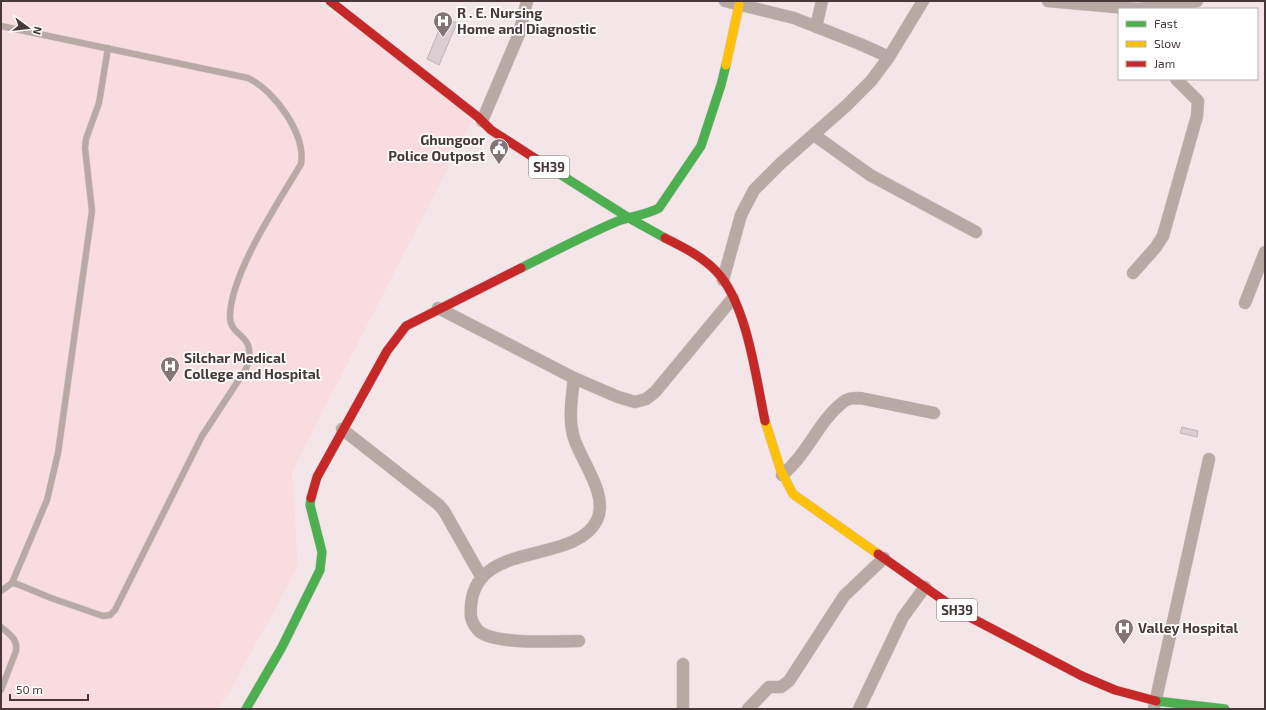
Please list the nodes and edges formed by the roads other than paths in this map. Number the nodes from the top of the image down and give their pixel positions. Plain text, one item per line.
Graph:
1 (528, 1) edge
2 (725, 1) edge
3 (822, 1) edge
4 (923, 1) edge
5 (1048, 1) edge
6 (1197, 1) edge
7 (335, 3) edge
8 (739, 5) junction
9 (1136, 8) edge
10 (1154, 8) edge
11 (1, 26) edge
12 (816, 26) junction
13 (108, 48) junction
14 (889, 57) junction
15 (1177, 80) edge
16 (482, 121) junction
17 (814, 135) junction
18 (629, 218) junction
19 (976, 232) dead end
20 (1265, 252) edge
21 (1133, 273) dead end
22 (723, 280) junction
23 (733, 298) junction
24 (1245, 303) dead end
25 (438, 308) junction
26 (574, 378) junction
27 (934, 413) dead end
28 (342, 429) junction
29 (1209, 459) dead end
30 (782, 475) junction
31 (884, 558) junction
32 (482, 578) junction
33 (12, 584) junction
34 (925, 588) junction
35 (1, 591) edge
36 (1, 627) edge
37 (579, 641) dead end
38 (683, 664) dead end
39 (1, 690) edge
40 (1155, 705) edge
41 (246, 709) edge
42 (683, 709) edge
43 (748, 709) edge
44 (859, 709) edge
45 (1225, 709) edge

1 - 16 street
2 - 8 street
3 - 12 street
4 - 14 street
5 - 9 street
6 - 10 street
7 - 16 main road, SH39
8 - 12 street
8 - 18 main road
11 - 13 lane
12 - 14 street
13 - 33 lane
13 - 33 lane
14 - 17 street
15 - 21 street
16 - 18 main road, SH39
17 - 19 street
17 - 22 street
18 - 22 main road, SH39
18 - 25 main road
20 - 24 street
22 - 23 main road, SH39
23 - 26 street
23 - 30 main road, SH39
25 - 26 street
25 - 28 main road
26 - 32 street
27 - 30 street
28 - 32 street
28 - 41 main road
29 - 40 street
30 - 31 main road, SH39
31 - 34 main road, SH39
31 - 43 street
32 - 37 street
33 - 35 lane
34 - 40 main road, SH39
34 - 44 street
36 - 39 lane
38 - 42 street
40 - 45 main road, SH39

